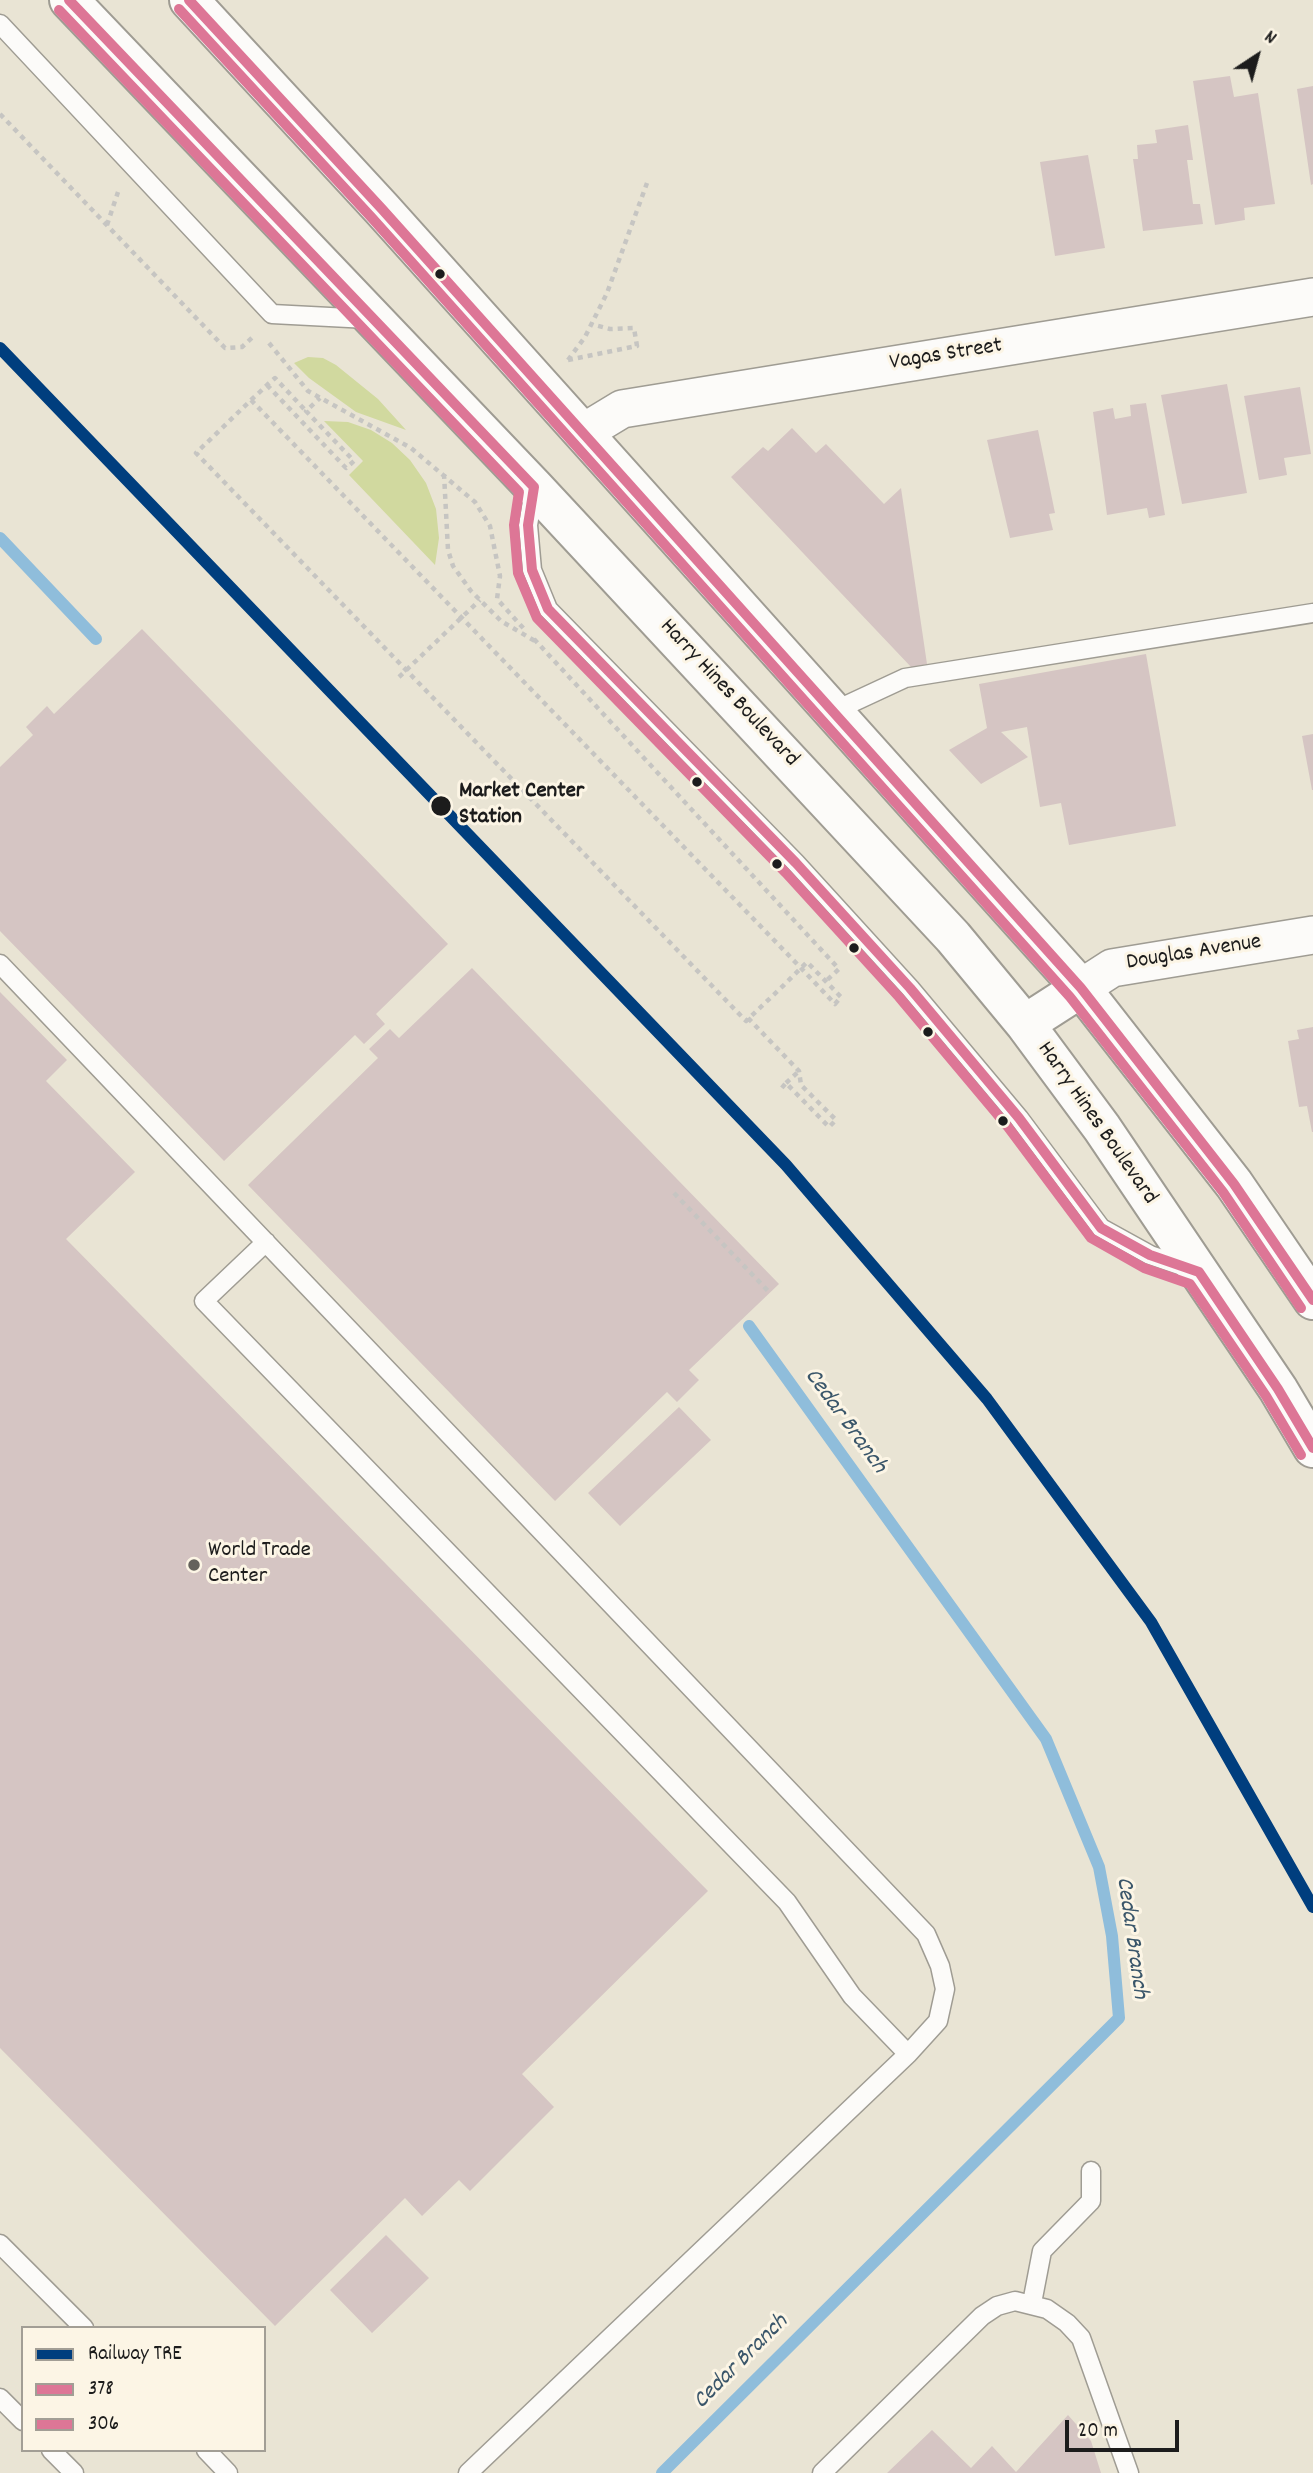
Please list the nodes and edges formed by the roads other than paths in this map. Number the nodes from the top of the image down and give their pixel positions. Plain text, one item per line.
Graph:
1 (69, 0) edge
2 (189, 0) edge
3 (0, 24) edge
4 (1313, 297) edge
5 (373, 319) junction
6 (584, 432) junction
7 (534, 487) junction
8 (1313, 613) edge
9 (834, 710) junction
10 (1313, 934) edge
11 (0, 964) edge
12 (1081, 988) junction
13 (1024, 1024) junction
14 (266, 1242) junction
15 (1199, 1272) junction
16 (1313, 1300) edge
17 (1313, 1448) edge
18 (908, 2054) junction
19 (1091, 2171) dead end
20 (0, 2244) edge
21 (1032, 2303) junction
22 (82, 2326) edge
23 (0, 2398) edge
24 (21, 2419) edge
25 (53, 2452) edge
26 (207, 2452) edge
27 (74, 2473) edge
28 (228, 2473) edge
29 (468, 2473) edge
30 (822, 2473) edge
31 (1129, 2473) edge

1 - 5 main road, Harry Hines Boulevard
2 - 6 main road
3 - 5 lane
4 - 6 street, Vagas Street
5 - 7 main road, Harry Hines Boulevard
6 - 9 main road
7 - 13 main road, Harry Hines Boulevard
7 - 15 lane
8 - 9 lane
9 - 12 main road
10 - 12 street, Douglas Avenue
11 - 14 lane
12 - 13 main road
12 - 16 main road
13 - 15 main road, Harry Hines Boulevard
14 - 18 lane
14 - 18 lane
15 - 17 main road, Harry Hines Boulevard
18 - 29 lane
19 - 21 lane
20 - 22 lane
21 - 30 lane
21 - 31 lane
23 - 24 lane
25 - 27 lane
26 - 28 lane

